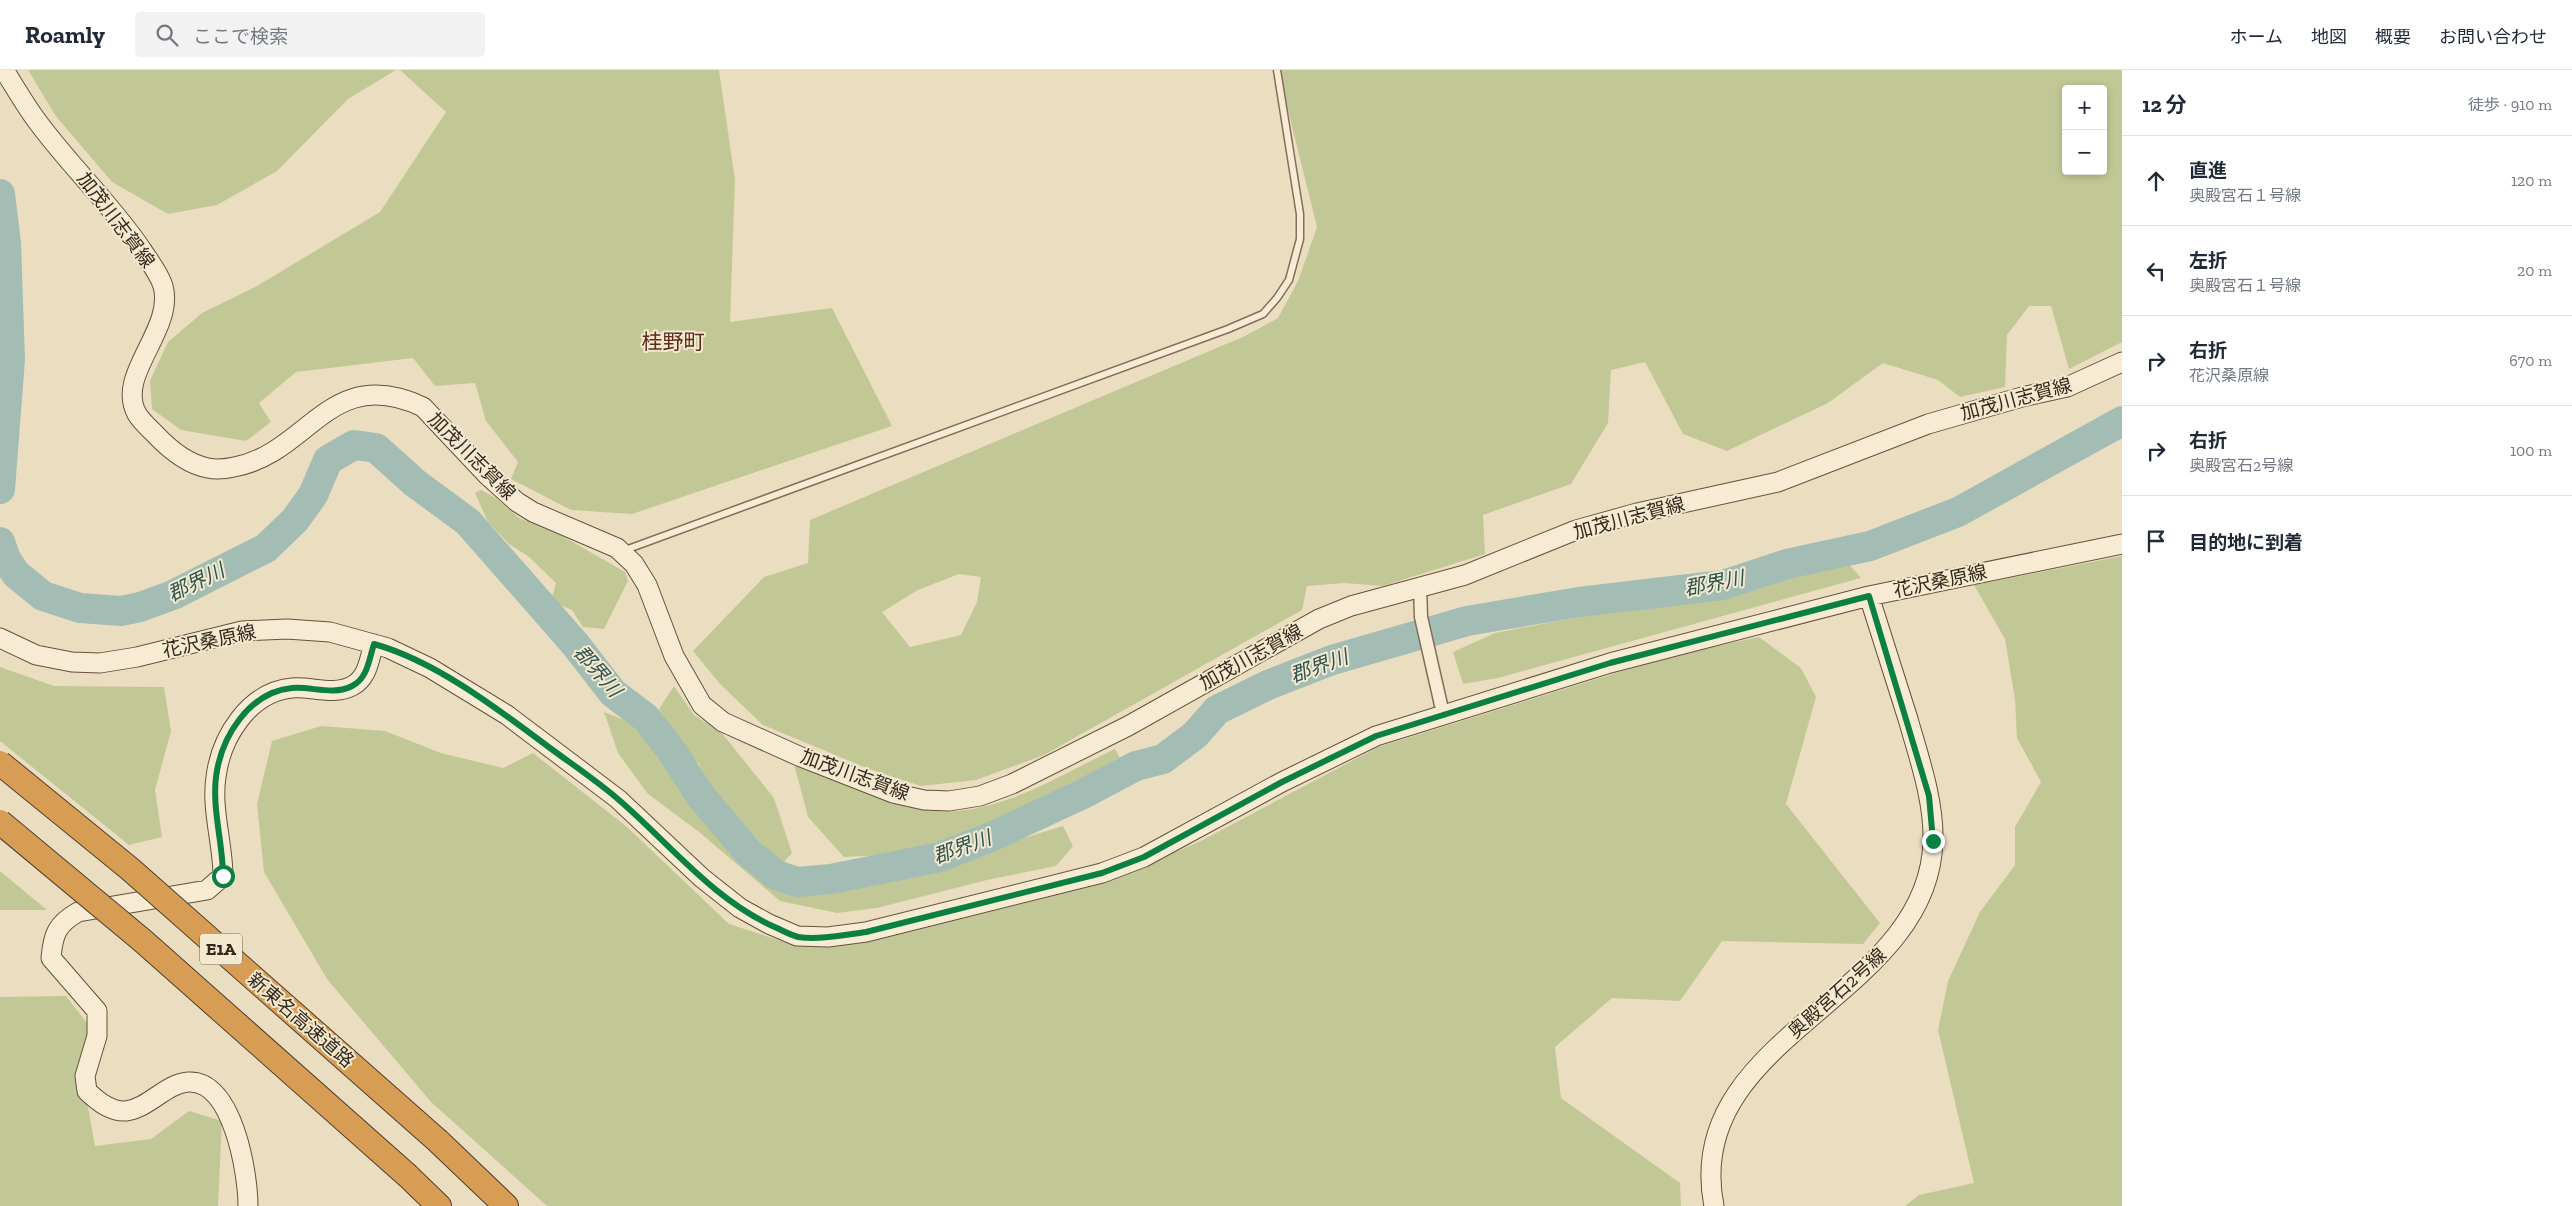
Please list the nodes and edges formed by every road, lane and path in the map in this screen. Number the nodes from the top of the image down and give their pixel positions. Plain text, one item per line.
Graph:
1 (4, 70) edge
2 (1278, 70) edge
3 (2122, 362) edge
4 (2122, 544) edge
5 (617, 548) junction
6 (1420, 587) junction
7 (1869, 596) junction
8 (0, 638) edge
9 (374, 644) junction
10 (1443, 709) junction
11 (0, 763) edge
12 (0, 822) edge
13 (248, 1206) edge
14 (439, 1206) edge
15 (506, 1206) edge
16 (1714, 1206) edge

1 - 5 main road, 加茂川志賀線
2 - 5 lane
3 - 6 main road, 加茂川志賀線
4 - 7 main road, 花沢桑原線
5 - 6 main road, 加茂川志賀線
6 - 10 street
7 - 10 main road, 花沢桑原線
7 - 16 main road, 奥殿宮石2号線
8 - 9 main road, 花沢桑原線
9 - 10 main road, 花沢桑原線
9 - 13 main road
11 - 15 highway, 新東名高速道路 / E1A, bridge
12 - 14 highway, E1A, bridge

